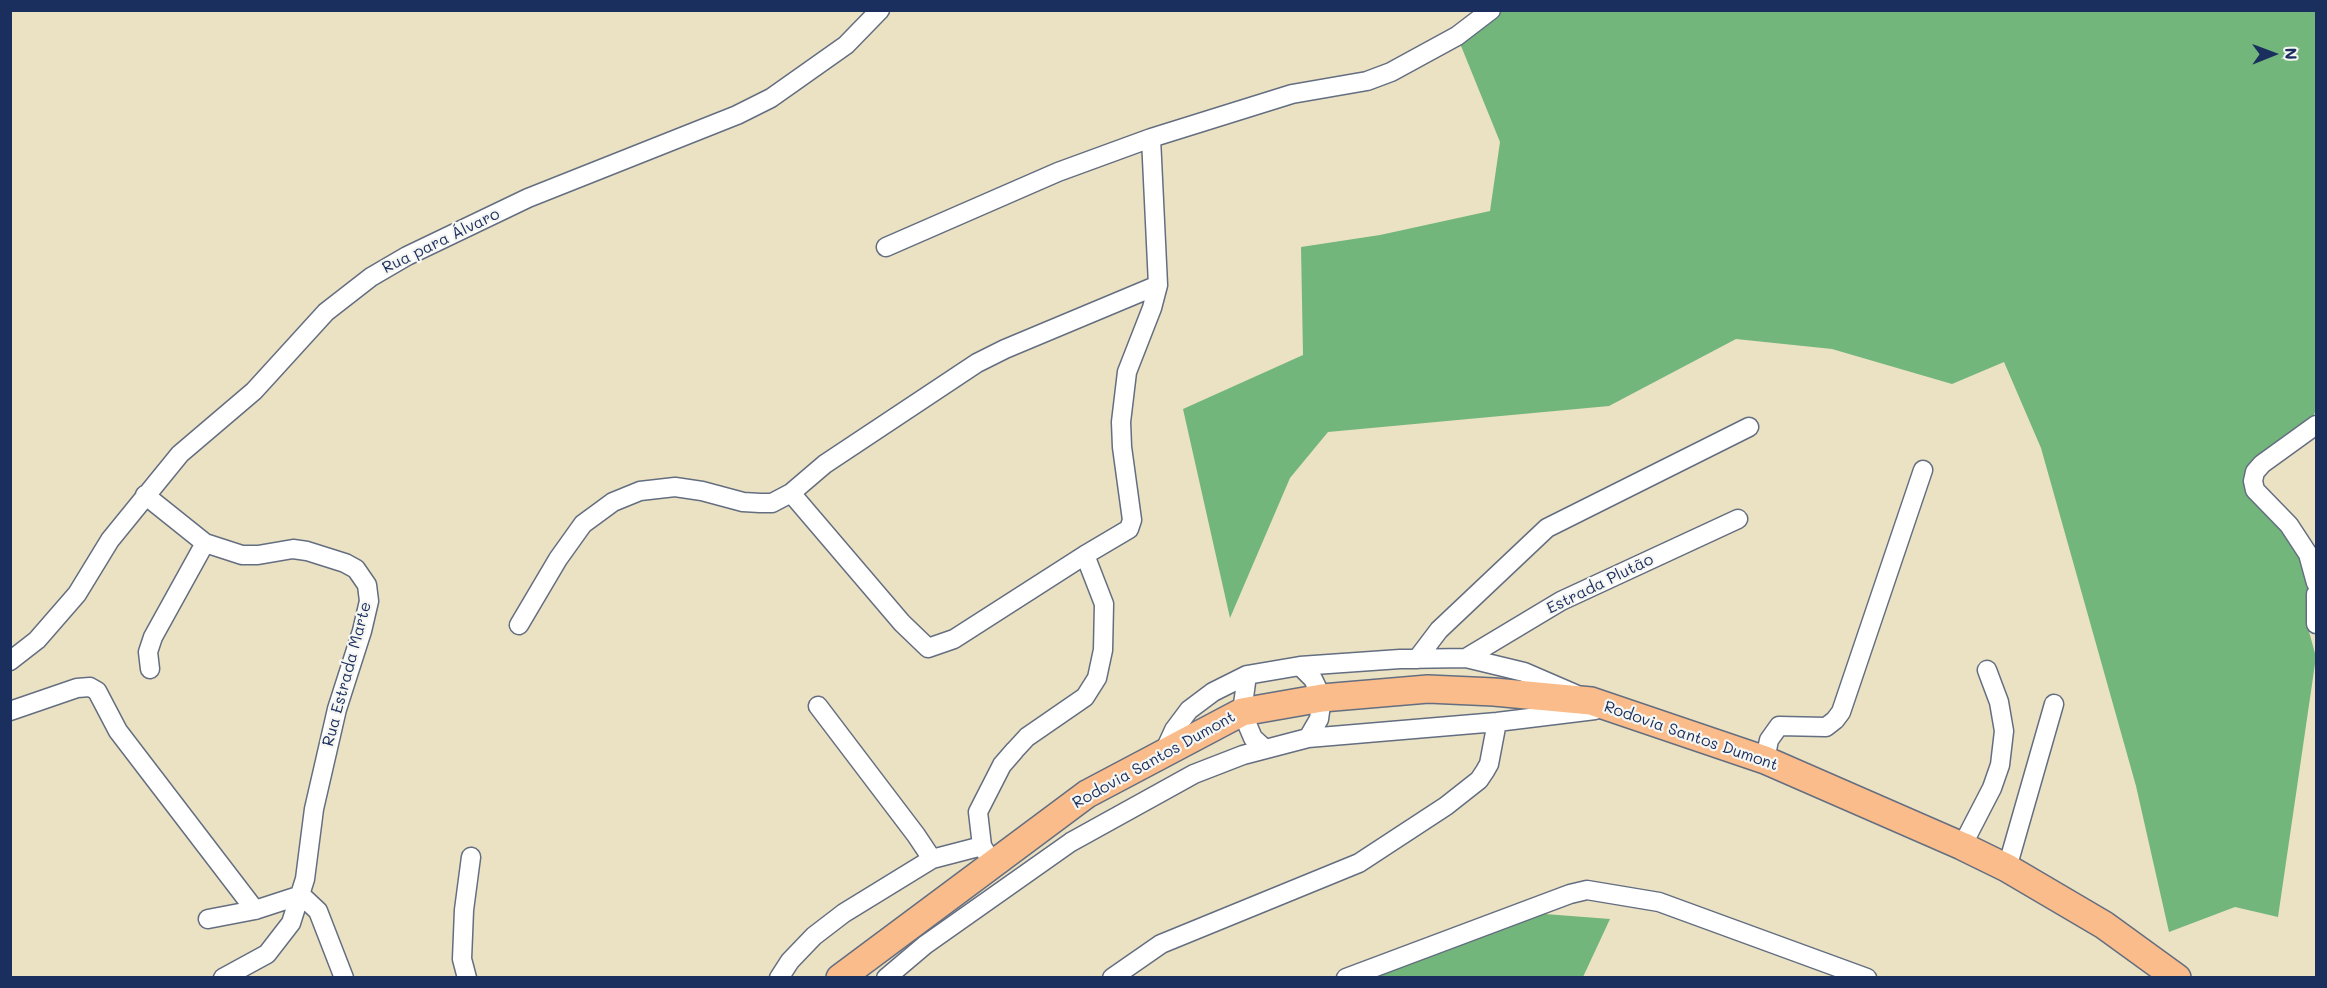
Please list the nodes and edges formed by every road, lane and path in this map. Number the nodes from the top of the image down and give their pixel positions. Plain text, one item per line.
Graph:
1 (880, 10) edge
2 (1491, 10) edge
3 (1151, 138) junction
4 (886, 247) dead end
5 (1158, 285) junction
6 (2316, 425) edge
7 (1749, 427) dead end
8 (1923, 470) dead end
9 (790, 493) junction
10 (145, 495) junction
11 (1738, 519) dead end
12 (205, 543) junction
13 (1085, 555) junction
14 (2316, 584) edge
15 (2316, 594) edge
16 (2316, 624) edge
17 (519, 625) dead end
18 (1466, 658) junction
19 (1417, 659) junction
20 (10, 661) edge
21 (1300, 666) junction
22 (150, 669) dead end
23 (1987, 670) dead end
24 (1247, 675) junction
25 (1322, 698) junction
26 (2054, 704) dead end
27 (1603, 705) junction
28 (818, 706) dead end
29 (10, 711) edge
30 (1242, 712) junction
31 (1497, 722) junction
32 (1308, 738) junction
33 (1265, 749) junction
34 (1163, 754) junction
35 (1765, 760) junction
36 (1962, 846) junction
37 (987, 854) junction
38 (471, 857) dead end
39 (932, 859) junction
40 (2007, 868) junction
41 (301, 895) junction
42 (255, 910) junction
43 (208, 919) dead end
44 (223, 978) edge
45 (344, 978) edge
46 (467, 978) edge
47 (779, 978) edge
48 (840, 978) edge
49 (886, 978) edge
50 (1112, 978) edge
51 (1346, 978) edge
52 (1868, 978) edge
53 (2177, 978) edge

1 - 10 street, Rua para Álvaro
2 - 3 street
3 - 4 street
3 - 5 street
5 - 9 street
5 - 13 street
6 - 14 street
7 - 19 street
8 - 35 street
9 - 13 street
9 - 17 street
10 - 12 street, Rua Estrada Marte
10 - 20 street, Rua para Álvaro
11 - 18 street, Estrada Plutão
12 - 22 street
12 - 41 street, Rua Estrada Marte
13 - 37 street
15 - 16 street
18 - 19 street
18 - 27 street
19 - 21 street
21 - 24 street
21 - 25 street
23 - 36 street
24 - 30 street
24 - 34 street
25 - 27 highway, Rodovia Santos Dumont
25 - 30 highway, Rodovia Santos Dumont
25 - 32 street
26 - 40 street
27 - 31 street
27 - 35 highway, Rodovia Santos Dumont
28 - 39 street
29 - 42 street
30 - 33 street
30 - 34 highway, Rodovia Santos Dumont
31 - 32 street
31 - 50 street
32 - 33 street
33 - 49 street
34 - 37 highway, Rodovia Santos Dumont
35 - 36 highway, Rodovia Santos Dumont
36 - 40 highway, Rodovia Santos Dumont
37 - 39 street
37 - 48 highway, Rodovia Santos Dumont
38 - 46 street
39 - 47 street
40 - 53 highway, Rodovia Santos Dumont
41 - 42 street
41 - 44 street, Rua Estrada Marte
41 - 45 street
42 - 43 street
51 - 52 street

